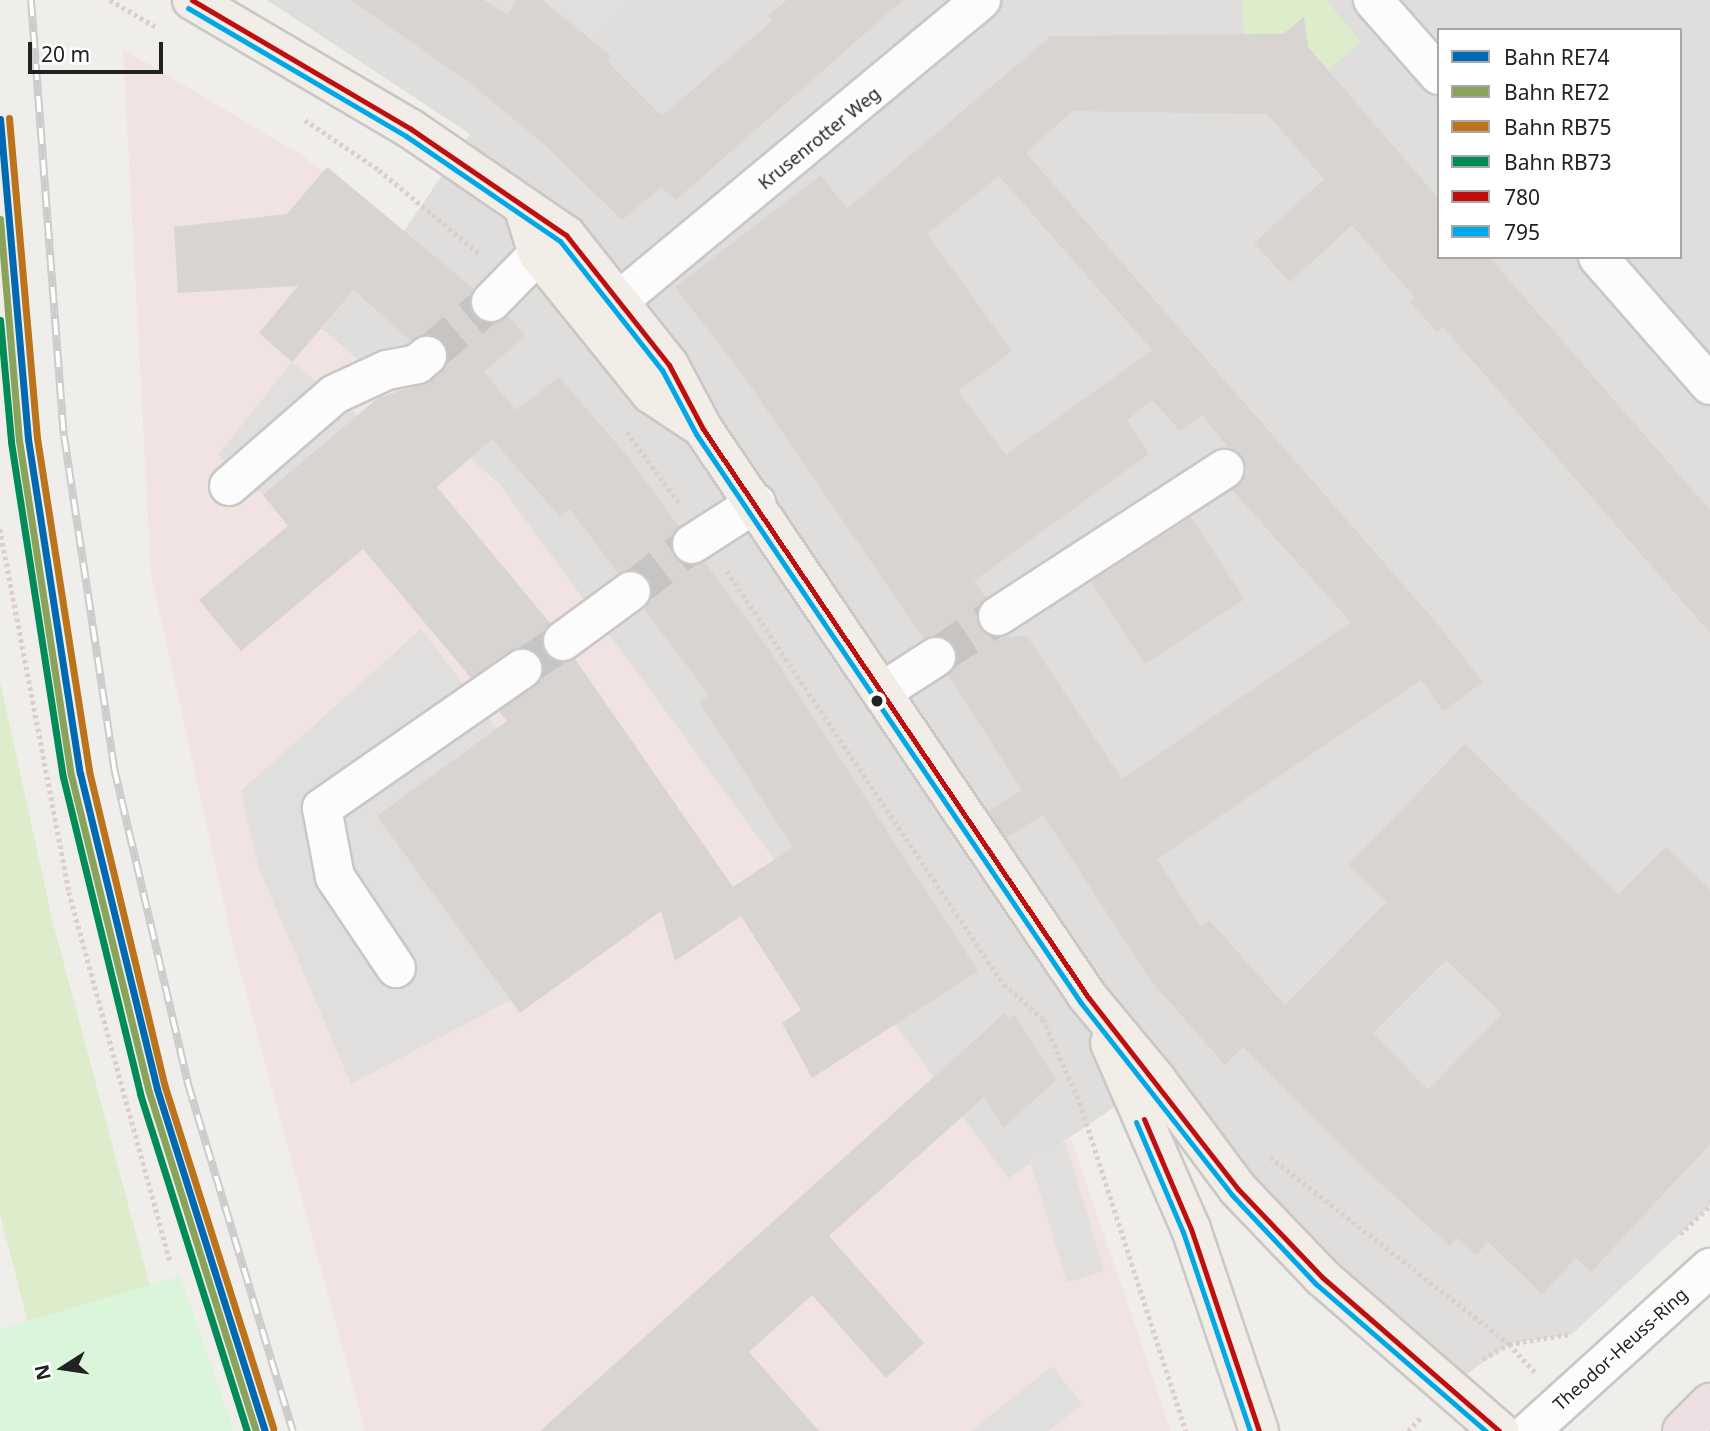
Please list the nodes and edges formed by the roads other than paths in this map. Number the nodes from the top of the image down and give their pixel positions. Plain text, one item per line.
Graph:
1 (192, 0) edge
2 (981, 0) edge
3 (1373, 0) edge
4 (1437, 73) edge
5 (523, 206) junction
6 (538, 254) junction
7 (1600, 259) edge
8 (501, 292) tunnel mouth
9 (621, 299) junction
10 (427, 356) tunnel mouth
11 (1710, 385) edge
12 (703, 429) junction
13 (1224, 469) dead end
14 (229, 486) dead end
15 (756, 503) junction
16 (698, 541) tunnel mouth
17 (631, 590) tunnel mouth
18 (998, 616) tunnel mouth
19 (563, 641) tunnel mouth
20 (936, 657) tunnel mouth
21 (522, 668) tunnel mouth
22 (883, 691) junction
23 (396, 968) dead end
24 (1088, 997) junction
25 (1710, 1268) edge
26 (1710, 1403) edge
27 (1259, 1431) edge
28 (1499, 1431) edge
29 (1530, 1431) edge
30 (1682, 1431) edge

1 - 5 main road
2 - 9 street, Krusenrotter Weg
3 - 4 street
5 - 6 main road
5 - 9 main road
6 - 8 street
6 - 12 main road
7 - 11 street
9 - 12 main road
10 - 14 street
12 - 15 main road
13 - 18 street
15 - 16 street
15 - 22 main road
17 - 19 street
20 - 22 street
21 - 23 street
22 - 24 main road
24 - 27 main road
24 - 28 main road
25 - 29 street, Theodor-Heuss-Ring
26 - 30 highway

